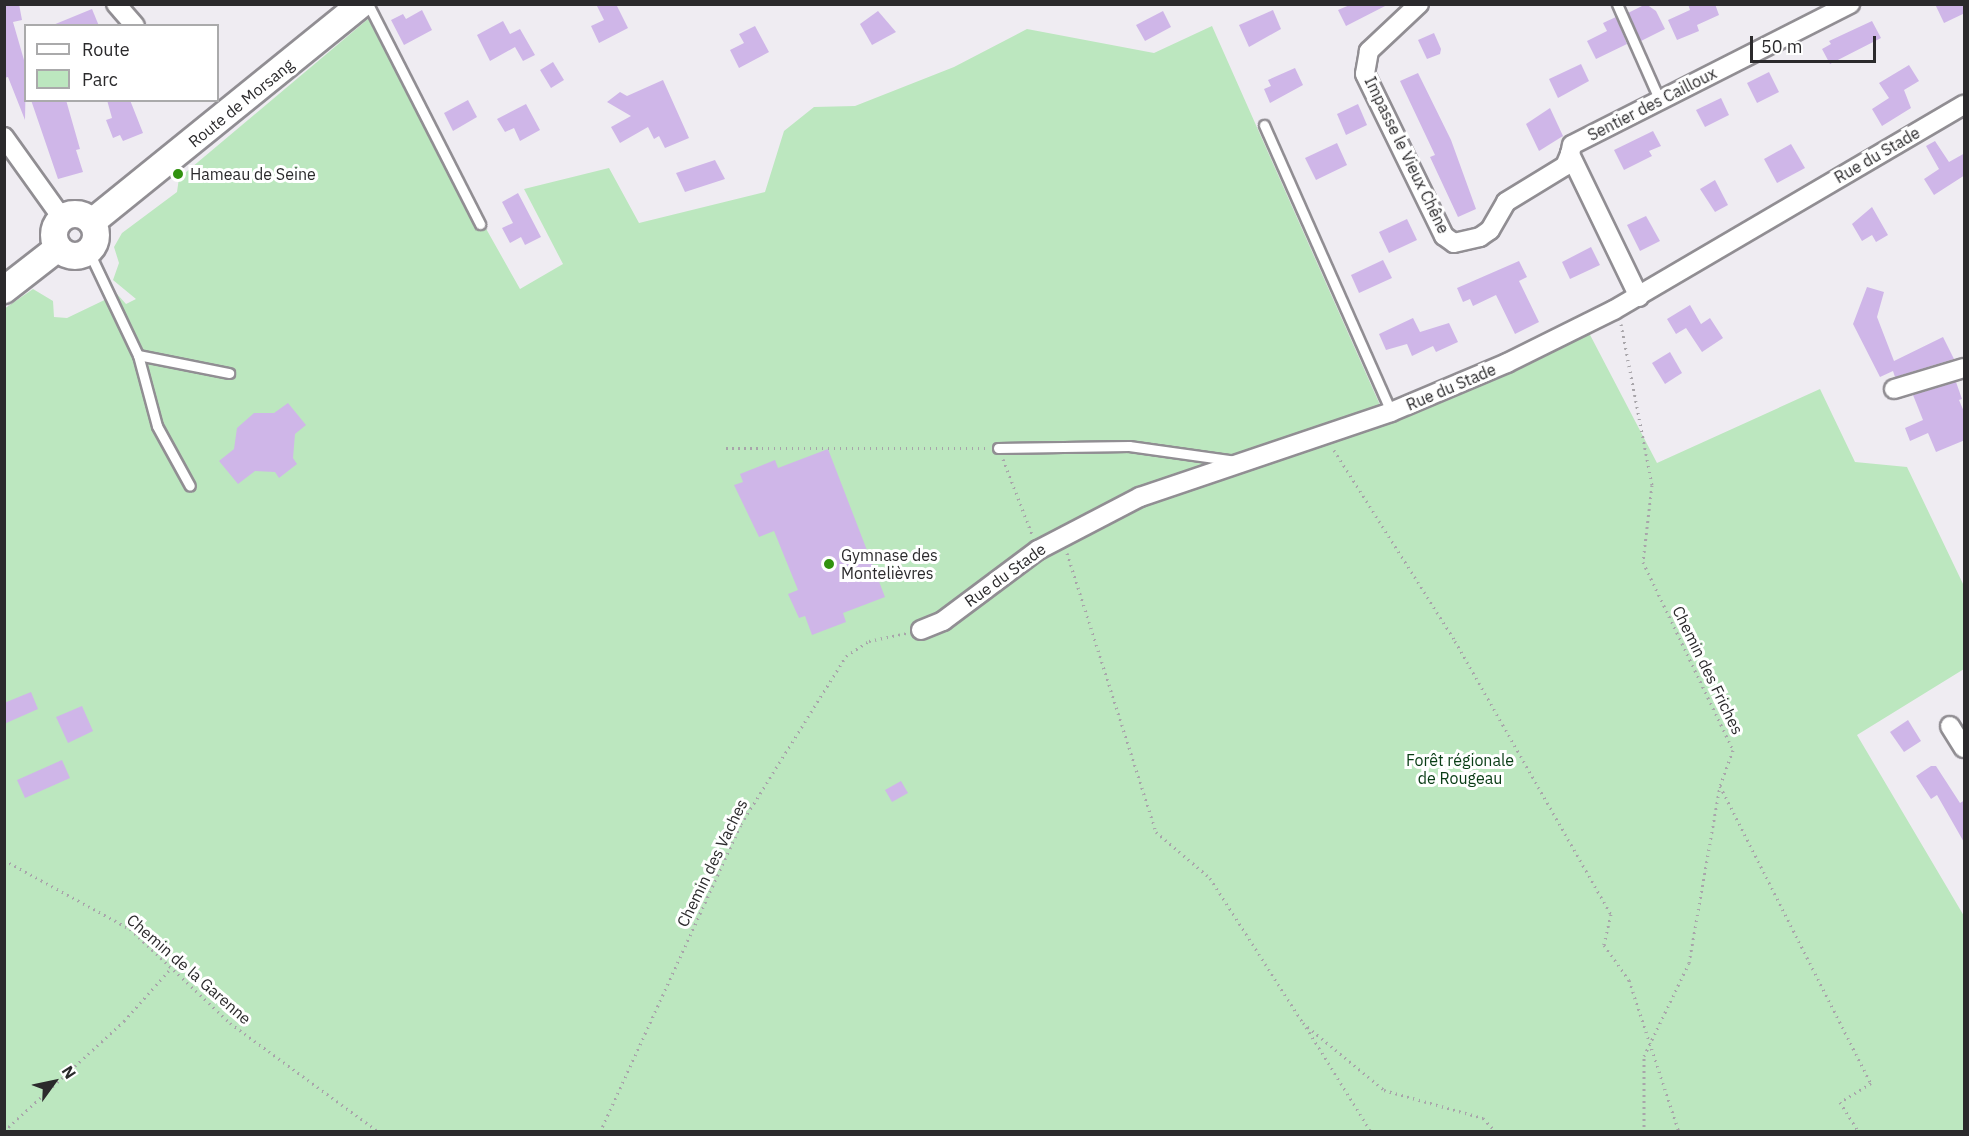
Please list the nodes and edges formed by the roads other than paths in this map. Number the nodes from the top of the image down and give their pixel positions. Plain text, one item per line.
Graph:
1 (116, 4) edge
2 (361, 4) edge
3 (368, 4) edge
4 (1419, 4) edge
5 (1617, 4) edge
6 (1839, 7) edge
7 (133, 24) edge
8 (1659, 99) junction
9 (1964, 105) edge
10 (1264, 125) dead end
11 (4, 137) edge
12 (1570, 154) junction
13 (62, 218) junction
14 (92, 222) junction
15 (480, 224) dead end
16 (58, 248) junction
17 (88, 252) junction
18 (4, 290) edge
19 (1639, 297) junction
20 (138, 355) junction
21 (1965, 368) edge
22 (229, 373) dead end
23 (1894, 388) dead end
24 (1391, 412) junction
25 (998, 448) road end
26 (1244, 462) junction
27 (190, 486) dead end
28 (921, 630) road end
29 (1950, 726) dead end
30 (1965, 748) edge

1 - 7 street
2 - 14 street, Route de Morsang
3 - 15 lane
4 - 12 street, Impasse le Vieux Chêne
5 - 8 lane
6 - 8 street, Sentier des Cailloux
8 - 12 street, Sentier des Cailloux
9 - 19 street, Rue du Stade
10 - 24 lane
11 - 13 street
12 - 19 street
13 - 14 street
13 - 16 street
14 - 17 street
16 - 17 street
16 - 18 street
17 - 20 lane
19 - 24 street, Rue du Stade
20 - 22 lane
20 - 27 lane
21 - 23 street
24 - 26 street, Rue du Stade
25 - 26 lane
26 - 28 street, Rue du Stade
29 - 30 street

